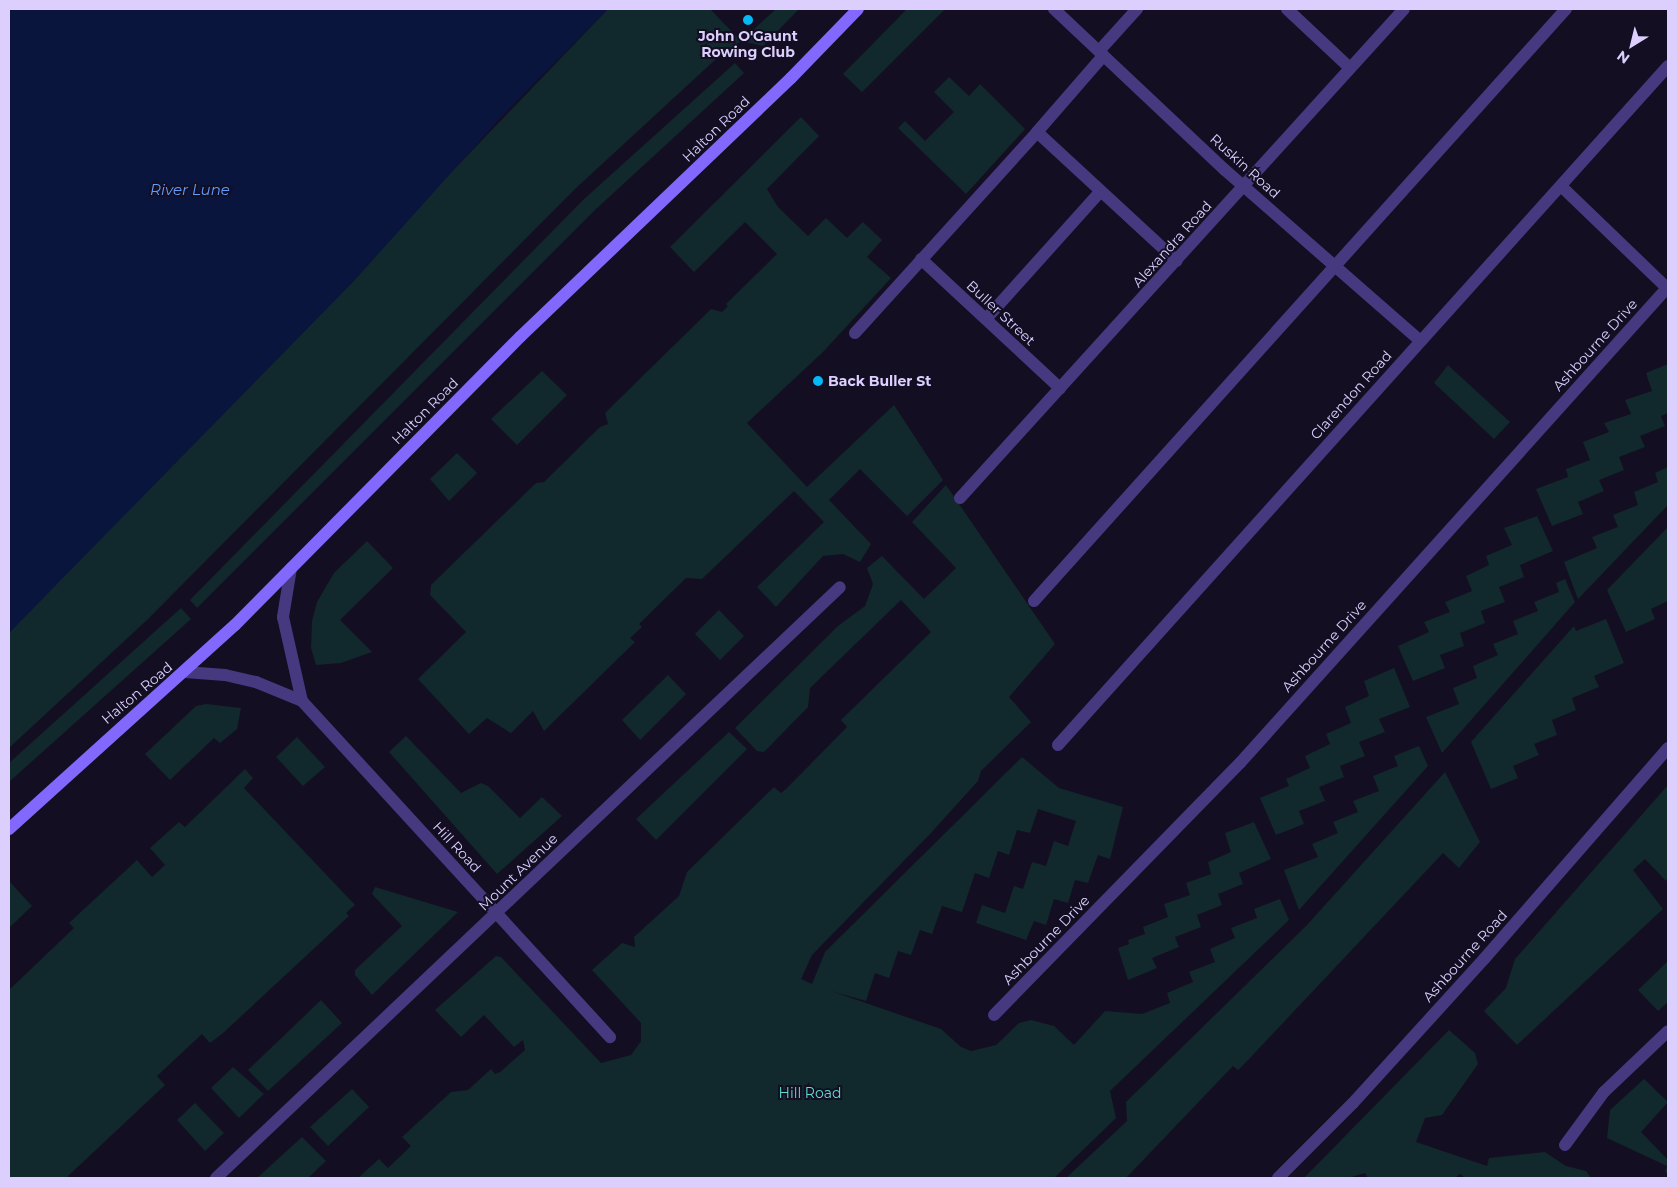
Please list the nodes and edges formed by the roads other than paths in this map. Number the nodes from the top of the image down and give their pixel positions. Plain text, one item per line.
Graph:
1 (858, 9) edge
2 (1054, 9) edge
3 (1137, 9) edge
4 (1287, 9) edge
5 (1404, 9) edge
6 (1566, 9) edge
7 (1101, 53) junction
8 (1668, 66) edge
9 (1350, 68) junction
10 (1037, 132) junction
11 (1244, 186) junction
12 (1562, 187) junction
13 (1100, 192) junction
14 (921, 259) junction
15 (1177, 261) junction
16 (1334, 266) junction
17 (1668, 287) edge
18 (986, 319) junction
19 (855, 333) dead end
20 (1420, 341) junction
21 (1060, 388) junction
22 (960, 498) dead end
23 (292, 568) junction
24 (840, 587) dead end
25 (1034, 601) dead end
26 (186, 672) junction
27 (302, 701) junction
28 (1058, 745) dead end
29 (1668, 748) edge
30 (9, 829) edge
31 (498, 913) junction
32 (994, 1015) dead end
33 (1668, 1031) edge
34 (610, 1037) dead end
35 (1564, 1145) dead end
36 (216, 1178) edge
37 (1278, 1178) edge

1 - 23 street, Halton Road
2 - 7 street, Ruskin Road
3 - 7 street
4 - 9 street
5 - 9 street, Alexandra Road
6 - 16 street
7 - 10 street
7 - 11 street, Ruskin Road
8 - 12 street, Clarendon Road
9 - 11 street, Alexandra Road
10 - 13 street
10 - 14 street
11 - 15 street, Alexandra Road
11 - 16 street, Ruskin Road
12 - 17 street, Ashbourne Drive
12 - 20 street, Clarendon Road
13 - 15 street
13 - 18 street
14 - 18 street, Buller Street
14 - 19 street
15 - 21 street, Alexandra Road
16 - 20 street, Ruskin Road
16 - 25 street
17 - 32 street, Ashbourne Drive
18 - 21 street, Buller Street
20 - 28 street, Clarendon Road
21 - 22 street, Alexandra Road
23 - 26 street, Halton Road
23 - 27 street, Hill Road
24 - 31 street, Mount Avenue
26 - 27 street, Hill Road
26 - 30 street, Halton Road
27 - 31 street, Hill Road
29 - 37 street, Ashbourne Road
31 - 34 street, Hill Road
31 - 36 street, Mount Avenue
33 - 35 street

